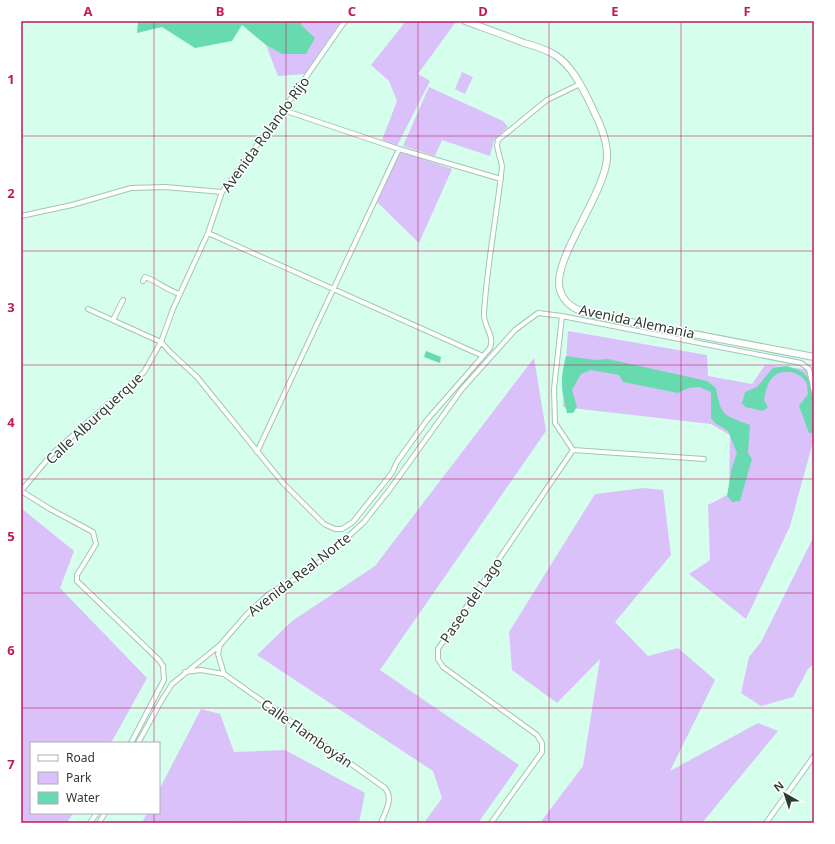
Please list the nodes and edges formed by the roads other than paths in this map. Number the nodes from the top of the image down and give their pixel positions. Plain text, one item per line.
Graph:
1 (345, 21) edge
2 (464, 21) edge
3 (580, 84) junction
4 (283, 110) junction
5 (399, 149) junction
6 (501, 179) junction
7 (222, 192) junction
8 (21, 216) edge
9 (208, 233) junction
10 (143, 281) dead end
11 (333, 290) junction
12 (180, 294) junction
13 (123, 300) dead end
14 (88, 309) dead end
15 (562, 316) junction
16 (113, 320) junction
17 (161, 342) junction
18 (483, 356) junction
19 (814, 357) edge
20 (814, 392) edge
21 (573, 450) junction
22 (257, 452) junction
23 (704, 459) dead end
24 (21, 491) edge
25 (220, 644) junction
26 (185, 672) junction
27 (224, 674) junction
28 (133, 742) edge
29 (139, 742) edge
30 (814, 756) edge
31 (96, 814) edge
32 (104, 814) edge
33 (90, 823) edge
34 (99, 823) edge
35 (381, 823) edge
36 (491, 823) edge
37 (766, 823) edge

1 - 4 street, Avenida Rolando Rijo
2 - 3 street, Avenida Alemania
3 - 6 street
3 - 19 street, Avenida Alemania
4 - 5 street
4 - 7 street, Avenida Rolando Rijo
5 - 6 street
5 - 11 street
6 - 18 street
7 - 8 street
7 - 9 street, Avenida Rolando Rijo
9 - 11 street
9 - 12 street, Avenida Rolando Rijo
10 - 12 street
11 - 18 street
11 - 22 street
12 - 17 street, Avenida Rolando Rijo
13 - 16 street
14 - 16 street
15 - 20 street, Avenida Real Norte
15 - 21 street
15 - 25 street, Avenida Real Norte
16 - 17 street
17 - 22 street
17 - 24 street, Calle Alburquerque
18 - 22 street
21 - 23 street
21 - 36 street, Paseo del Lago
24 - 28 street
25 - 26 street, Avenida Real Norte
25 - 27 street
26 - 27 street
26 - 29 street, Avenida Real Norte
27 - 35 street, Calle Flamboyán
30 - 37 street
31 - 33 street
32 - 34 street

